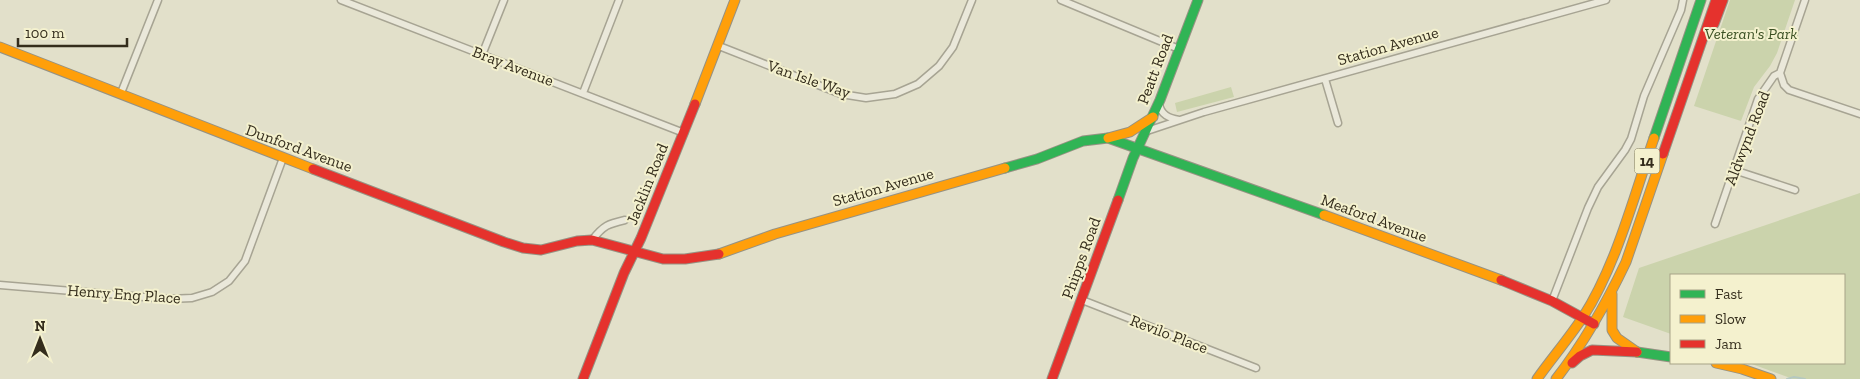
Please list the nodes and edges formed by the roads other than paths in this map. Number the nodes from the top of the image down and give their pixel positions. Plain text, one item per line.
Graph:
1 (158, 0) edge
2 (341, 0) edge
3 (504, 0) edge
4 (619, 0) edge
5 (735, 0) edge
6 (972, 0) edge
7 (1060, 0) edge
8 (1198, 0) edge
9 (1606, 0) edge
10 (1683, 0) edge
11 (1701, 0) edge
12 (1716, 0) edge
13 (1723, 0) edge
14 (1805, 0) edge
15 (718, 46) junction
16 (0, 47) edge
17 (1179, 49) junction
18 (482, 55) junction
19 (1697, 56) junction
20 (1780, 73) junction
21 (1325, 79) junction
22 (121, 93) junction
23 (583, 93) junction
24 (1158, 103) junction
25 (1860, 114) edge
26 (1153, 117) junction
27 (1179, 120) junction
28 (1338, 123) dead end
29 (1147, 132) junction
30 (684, 133) junction
31 (1108, 138) junction
32 (1138, 148) junction
33 (282, 158) junction
34 (1734, 170) junction
35 (1795, 190) dead end
36 (625, 220) dead end
37 (1715, 224) dead end
38 (592, 240) junction
39 (634, 251) junction
40 (0, 285) edge
41 (1612, 292) junction
42 (1082, 300) junction
43 (1552, 301) junction
44 (1583, 317) junction
45 (1594, 324) junction
46 (1637, 352) junction
47 (1670, 357) edge
48 (1720, 364) edge
49 (588, 367) junction
50 (1256, 368) dead end
51 (1563, 370) junction
52 (583, 379) edge
53 (590, 379) edge
54 (1052, 379) edge
55 (1537, 379) edge
56 (1556, 379) edge
57 (1772, 379) edge

1 - 22 street
2 - 18 street, Bray Avenue
3 - 18 street
4 - 23 street
5 - 15 street, Jacklin Road
6 - 15 street, Van Isle Way
7 - 17 street
8 - 17 street, Peatt Road
9 - 21 street, Station Avenue
10 - 43 street
11 - 44 street, 14
12 - 19 street, 14
13 - 19 street
14 - 20 street, Aldwynd Road
15 - 30 street, Jacklin Road
16 - 22 street, Dunford Avenue
17 - 24 street, Peatt Road
18 - 23 street, Bray Avenue
19 - 41 street, 14
20 - 25 street
20 - 34 street, Aldwynd Road
21 - 27 street, Station Avenue
21 - 28 street
22 - 33 street, Dunford Avenue
23 - 30 street, Bray Avenue
24 - 26 street, Peatt Road
24 - 27 street
26 - 29 street, Peatt Road
26 - 31 street
27 - 29 street, Station Avenue
29 - 32 street, Peatt Road
30 - 39 street, Jacklin Road
31 - 32 street, Station Avenue
31 - 39 street, Station Avenue
32 - 42 street, Phipps Road
32 - 43 street, Meaford Avenue
33 - 38 street, Dunford Avenue
33 - 40 street, Henry Eng Place
34 - 35 street
34 - 37 street, Aldwynd Road
36 - 38 street
38 - 39 street, Dunford Avenue
39 - 49 street, Jacklin Road
41 - 45 street, 14
41 - 46 street
42 - 50 street, Revilo Place
42 - 54 street, Phipps Road
43 - 44 street, Meaford Avenue
44 - 45 street, Meaford Avenue
44 - 55 street, 14
45 - 51 street, 14
46 - 47 street
46 - 51 street
48 - 57 street
49 - 52 street, Jacklin Road
49 - 53 street
51 - 56 street, 14

